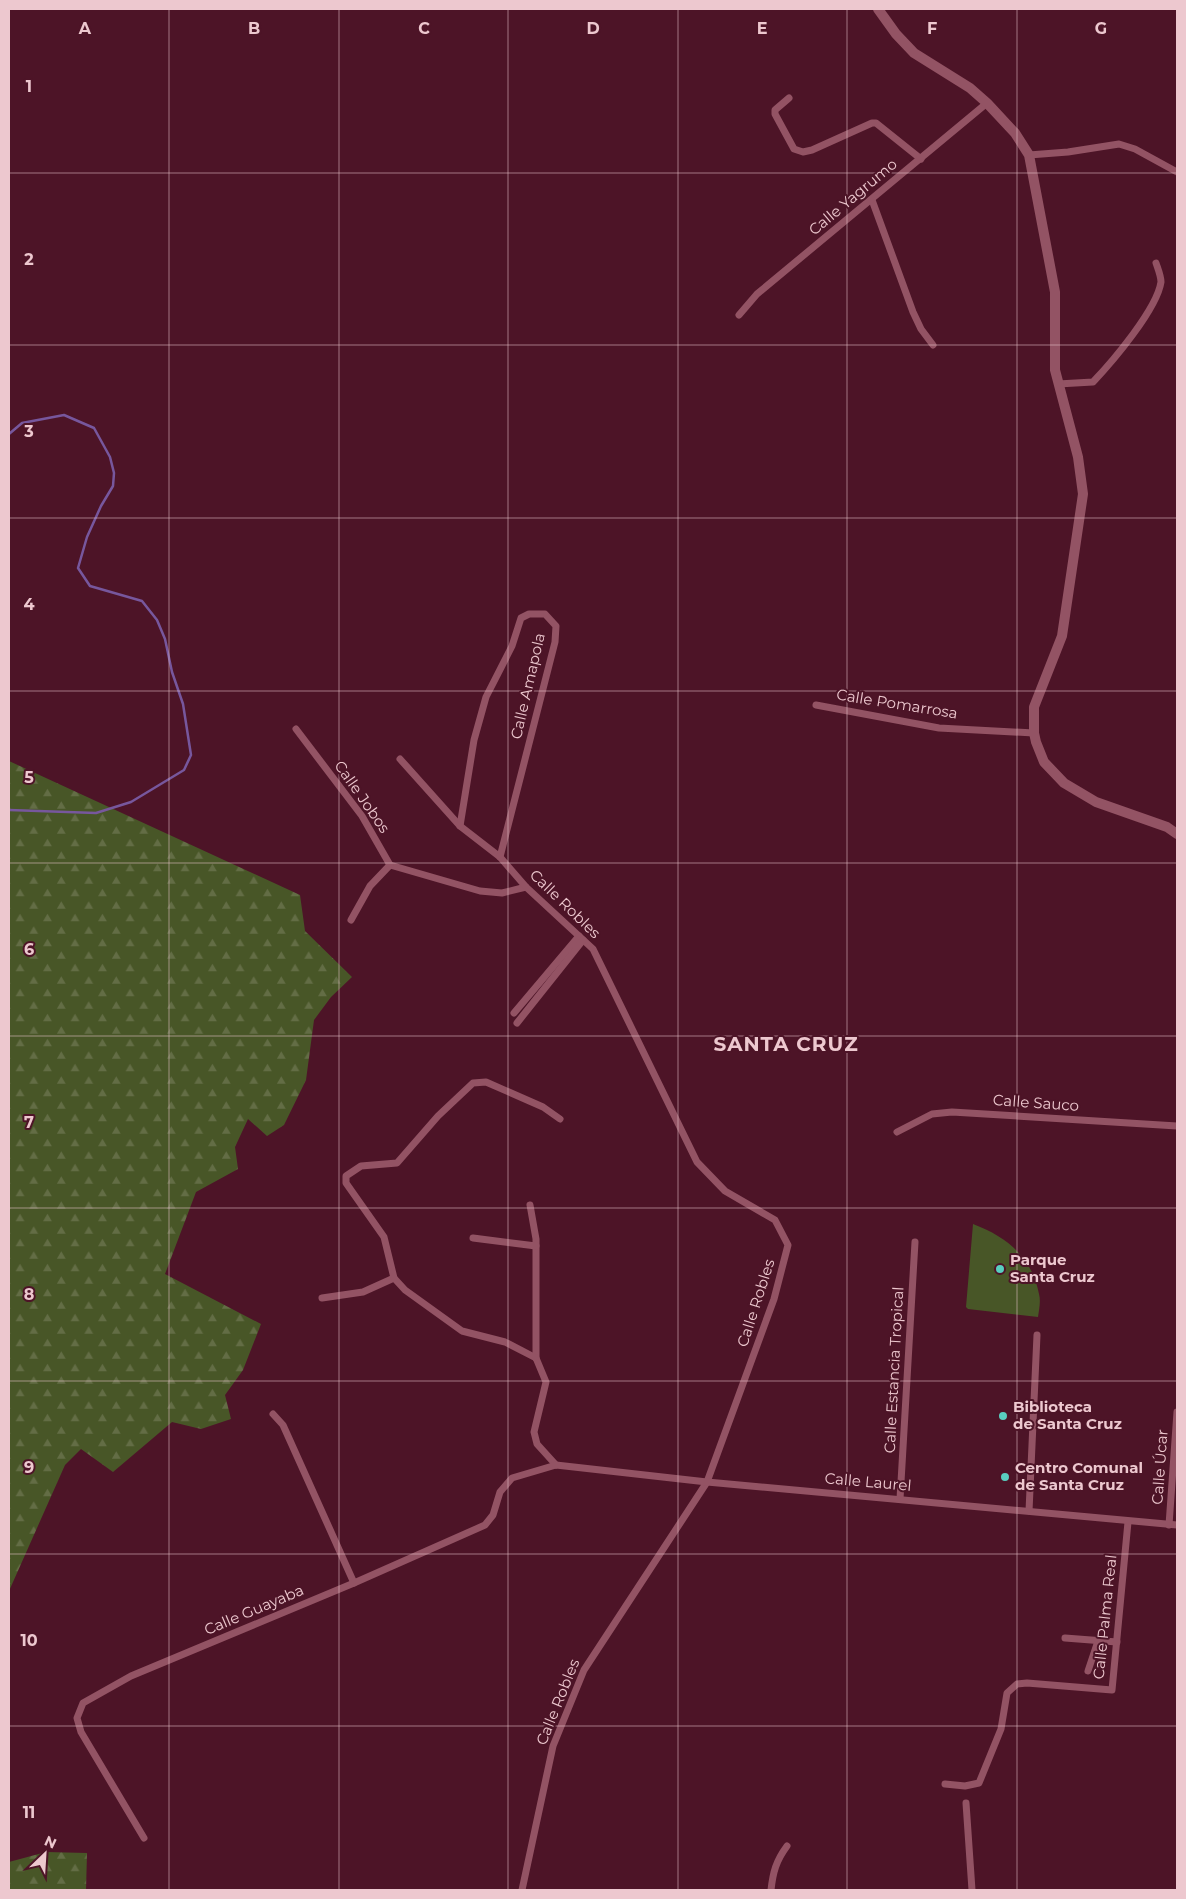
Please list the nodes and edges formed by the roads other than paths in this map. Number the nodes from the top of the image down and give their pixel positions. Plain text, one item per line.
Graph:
1 (878, 9) edge
2 (789, 98) dead end
3 (987, 103) junction
4 (1029, 155) junction
5 (921, 159) junction
6 (1177, 172) edge
7 (872, 200) junction
8 (1156, 263) dead end
9 (739, 315) dead end
10 (933, 344) dead end
11 (1058, 384) junction
12 (816, 705) dead end
13 (296, 729) dead end
14 (1034, 734) junction
15 (400, 760) dead end
16 (460, 826) junction
17 (1177, 834) edge
18 (500, 857) junction
19 (390, 865) junction
20 (526, 887) junction
21 (351, 920) dead end
22 (581, 938) junction
23 (514, 1013) dead end
24 (517, 1023) dead end
25 (560, 1119) dead end
26 (1177, 1126) edge
27 (897, 1132) dead end
28 (530, 1205) dead end
29 (473, 1238) dead end
30 (915, 1242) dead end
31 (536, 1246) junction
32 (394, 1278) junction
33 (322, 1298) dead end
34 (1037, 1334) dead end
35 (536, 1358) junction
36 (1177, 1412) edge
37 (273, 1414) dead end
38 (556, 1465) junction
39 (708, 1482) junction
40 (1175, 1486) edge
41 (900, 1499) junction
42 (1029, 1511) junction
43 (1128, 1522) junction
44 (1173, 1525) edge
45 (354, 1583) junction
46 (1065, 1638) dead end
47 (1098, 1641) junction
48 (1117, 1642) junction
49 (1088, 1671) dead end
50 (945, 1784) dead end
51 (966, 1803) dead end
52 (144, 1838) dead end
53 (787, 1846) dead end
54 (522, 1890) edge
55 (771, 1890) edge
56 (972, 1890) edge

1 - 3 street
2 - 5 street
3 - 4 street
3 - 5 street, Calle Yagrumo
4 - 6 street
4 - 11 street
5 - 7 street, Calle Yagrumo
7 - 9 street, Calle Yagrumo
7 - 10 street
8 - 11 street
11 - 14 street
12 - 14 street, Calle Pomarrosa
13 - 19 street, Calle Jobos
14 - 17 street
15 - 16 street, Calle Robles
16 - 18 street, Calle Robles
16 - 18 street, Calle Amapola
18 - 20 street, Calle Robles
19 - 20 street
19 - 21 street
20 - 22 street, Calle Robles
22 - 23 street
22 - 24 street
22 - 39 street, Calle Robles
25 - 32 street
26 - 27 street, Calle Sauco
28 - 31 street
29 - 31 street
30 - 41 street, Calle Estancia Tropical
31 - 35 street
32 - 33 street
32 - 35 street
34 - 42 street
35 - 38 street
36 - 40 street, Calle Úcar
37 - 45 street
38 - 39 street, Calle Laurel
38 - 45 street, Calle Guayaba
39 - 41 street, Calle Laurel
39 - 54 street, Calle Robles
40 - 44 street, Calle Úcar
41 - 42 street, Calle Laurel
42 - 43 street, Calle Laurel
43 - 44 street, Calle Laurel
43 - 48 street, Calle Palma Real
45 - 52 street, Calle Guayaba
46 - 47 street
47 - 48 street
47 - 49 street
48 - 50 street, Calle Palma Real
51 - 56 street
53 - 55 street

